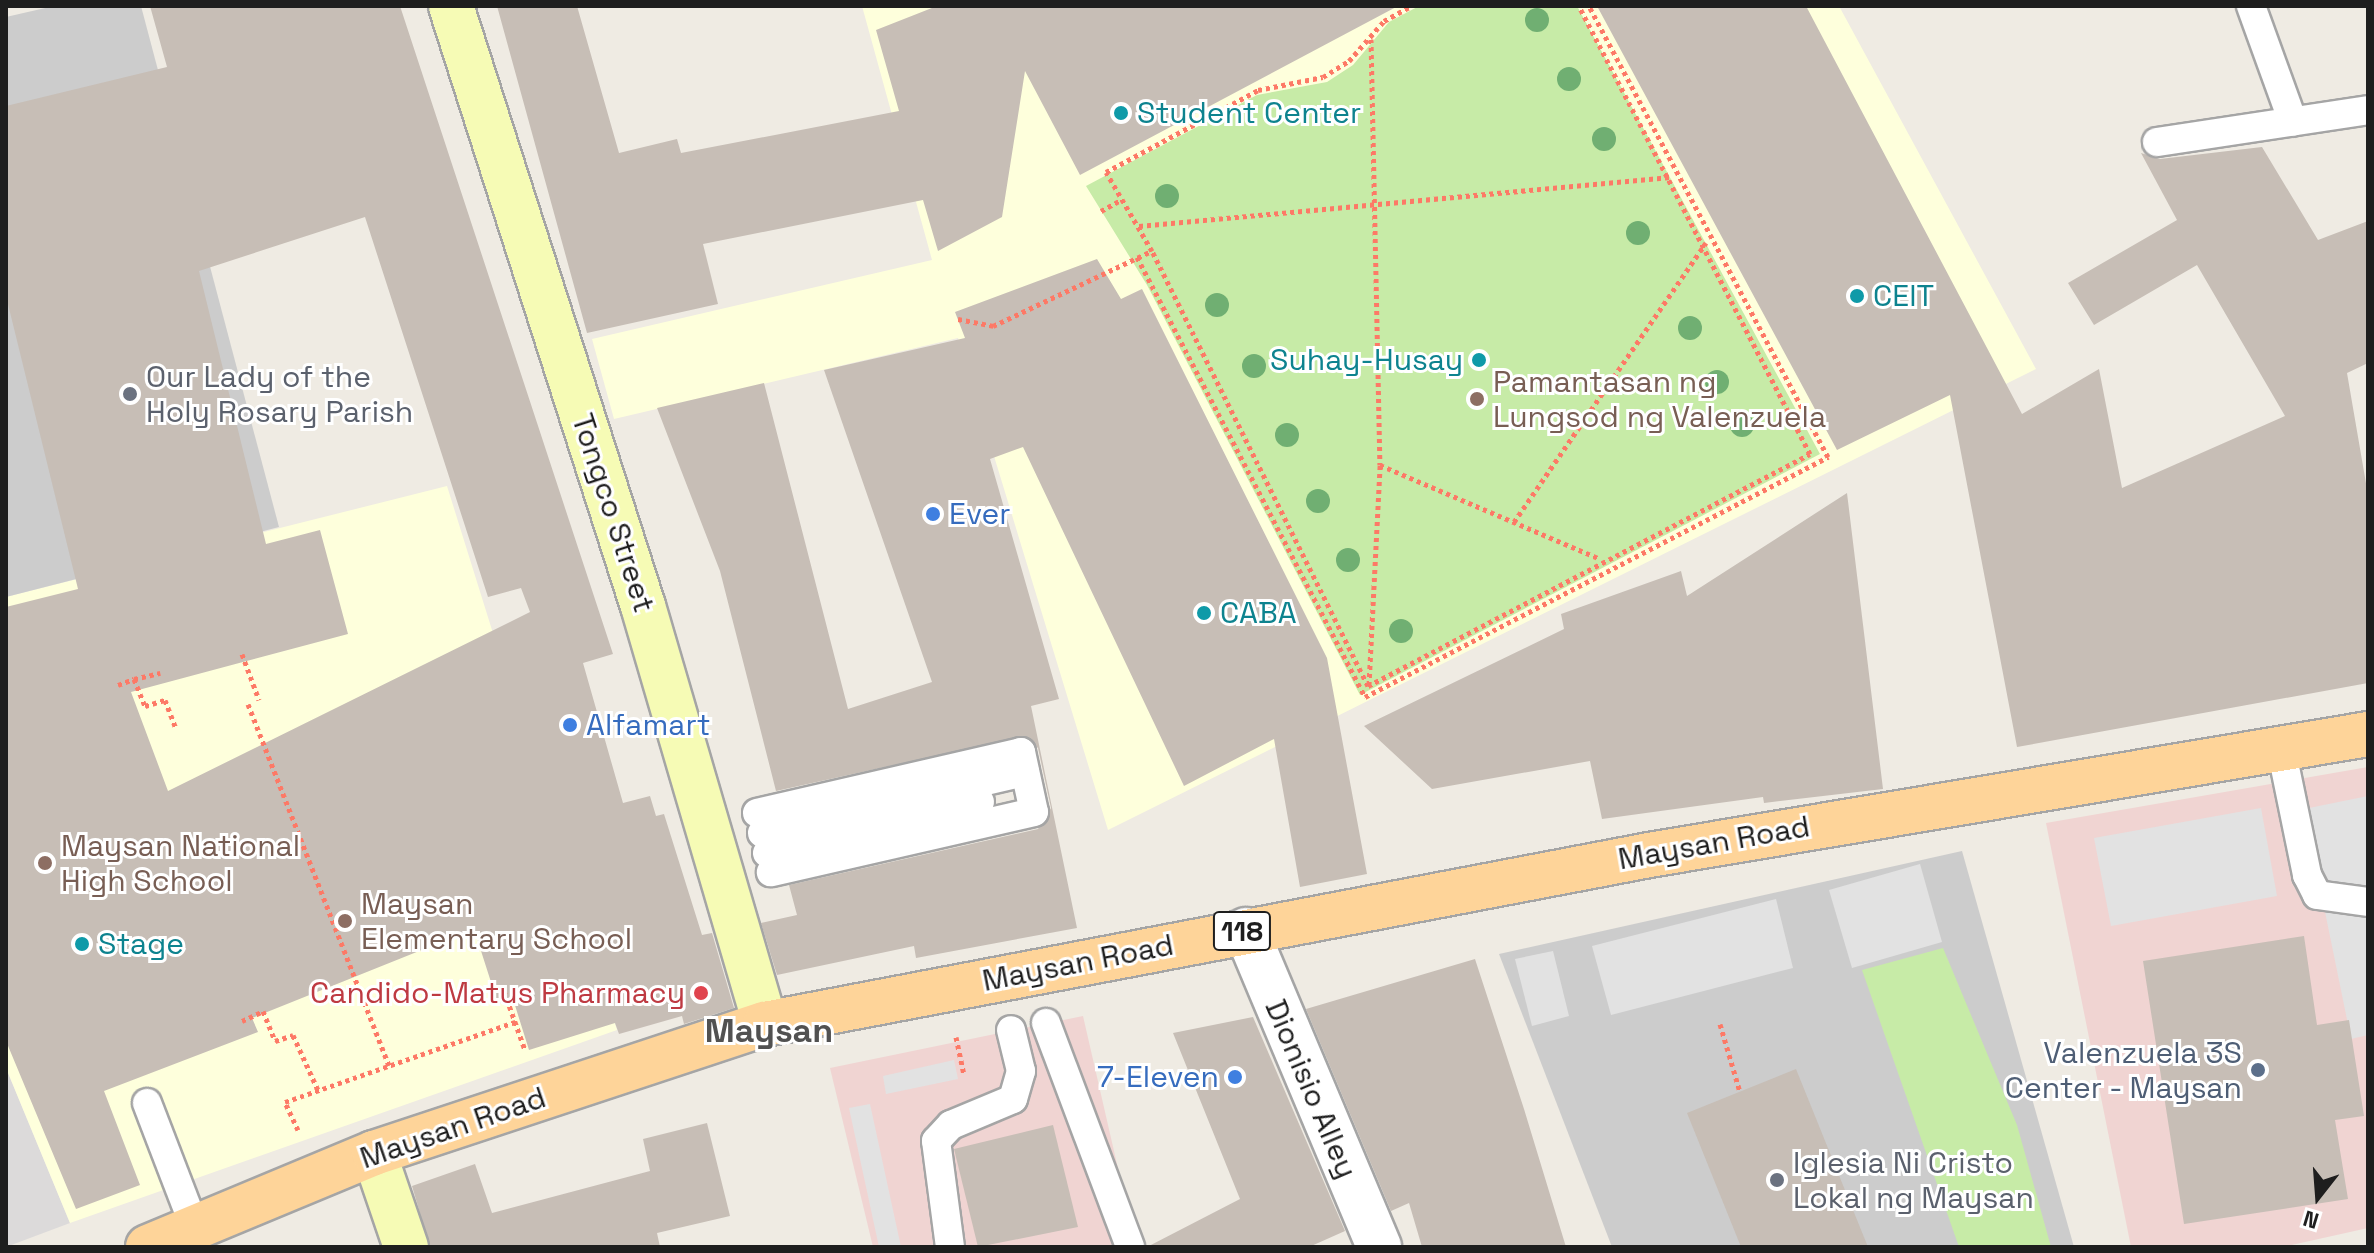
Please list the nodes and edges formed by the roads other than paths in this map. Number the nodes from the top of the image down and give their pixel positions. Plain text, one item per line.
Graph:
1 (451, 6) edge
2 (2251, 6) edge
3 (2368, 110) edge
4 (2293, 122) junction
5 (2157, 142) dead end
6 (2368, 734) edge
7 (2281, 748) junction
8 (1027, 781) joint
9 (2368, 902) edge
10 (1246, 930) junction
11 (1046, 1023) dead end
12 (765, 1024) junction
13 (1011, 1030) dead end
14 (147, 1103) dead end
15 (374, 1153) junction
16 (195, 1228) junction
17 (148, 1247) edge
18 (406, 1247) edge
19 (950, 1247) edge
20 (1130, 1247) edge
21 (1379, 1247) edge

1 - 12 street, Tongco Street
2 - 4 lane
3 - 4 lane
4 - 5 lane
6 - 7 main road, Maysan Road / 118
7 - 9 lane
7 - 10 main road, Maysan Road / 118
8 - 8 lane
10 - 12 main road, Maysan Road / 118
10 - 21 street, Dionisio Alley
11 - 20 lane
12 - 15 main road, Maysan Road / 118
13 - 19 lane
14 - 16 lane
15 - 16 main road, Maysan Road / 118
15 - 18 street
16 - 17 main road, Maysan Road / 118

